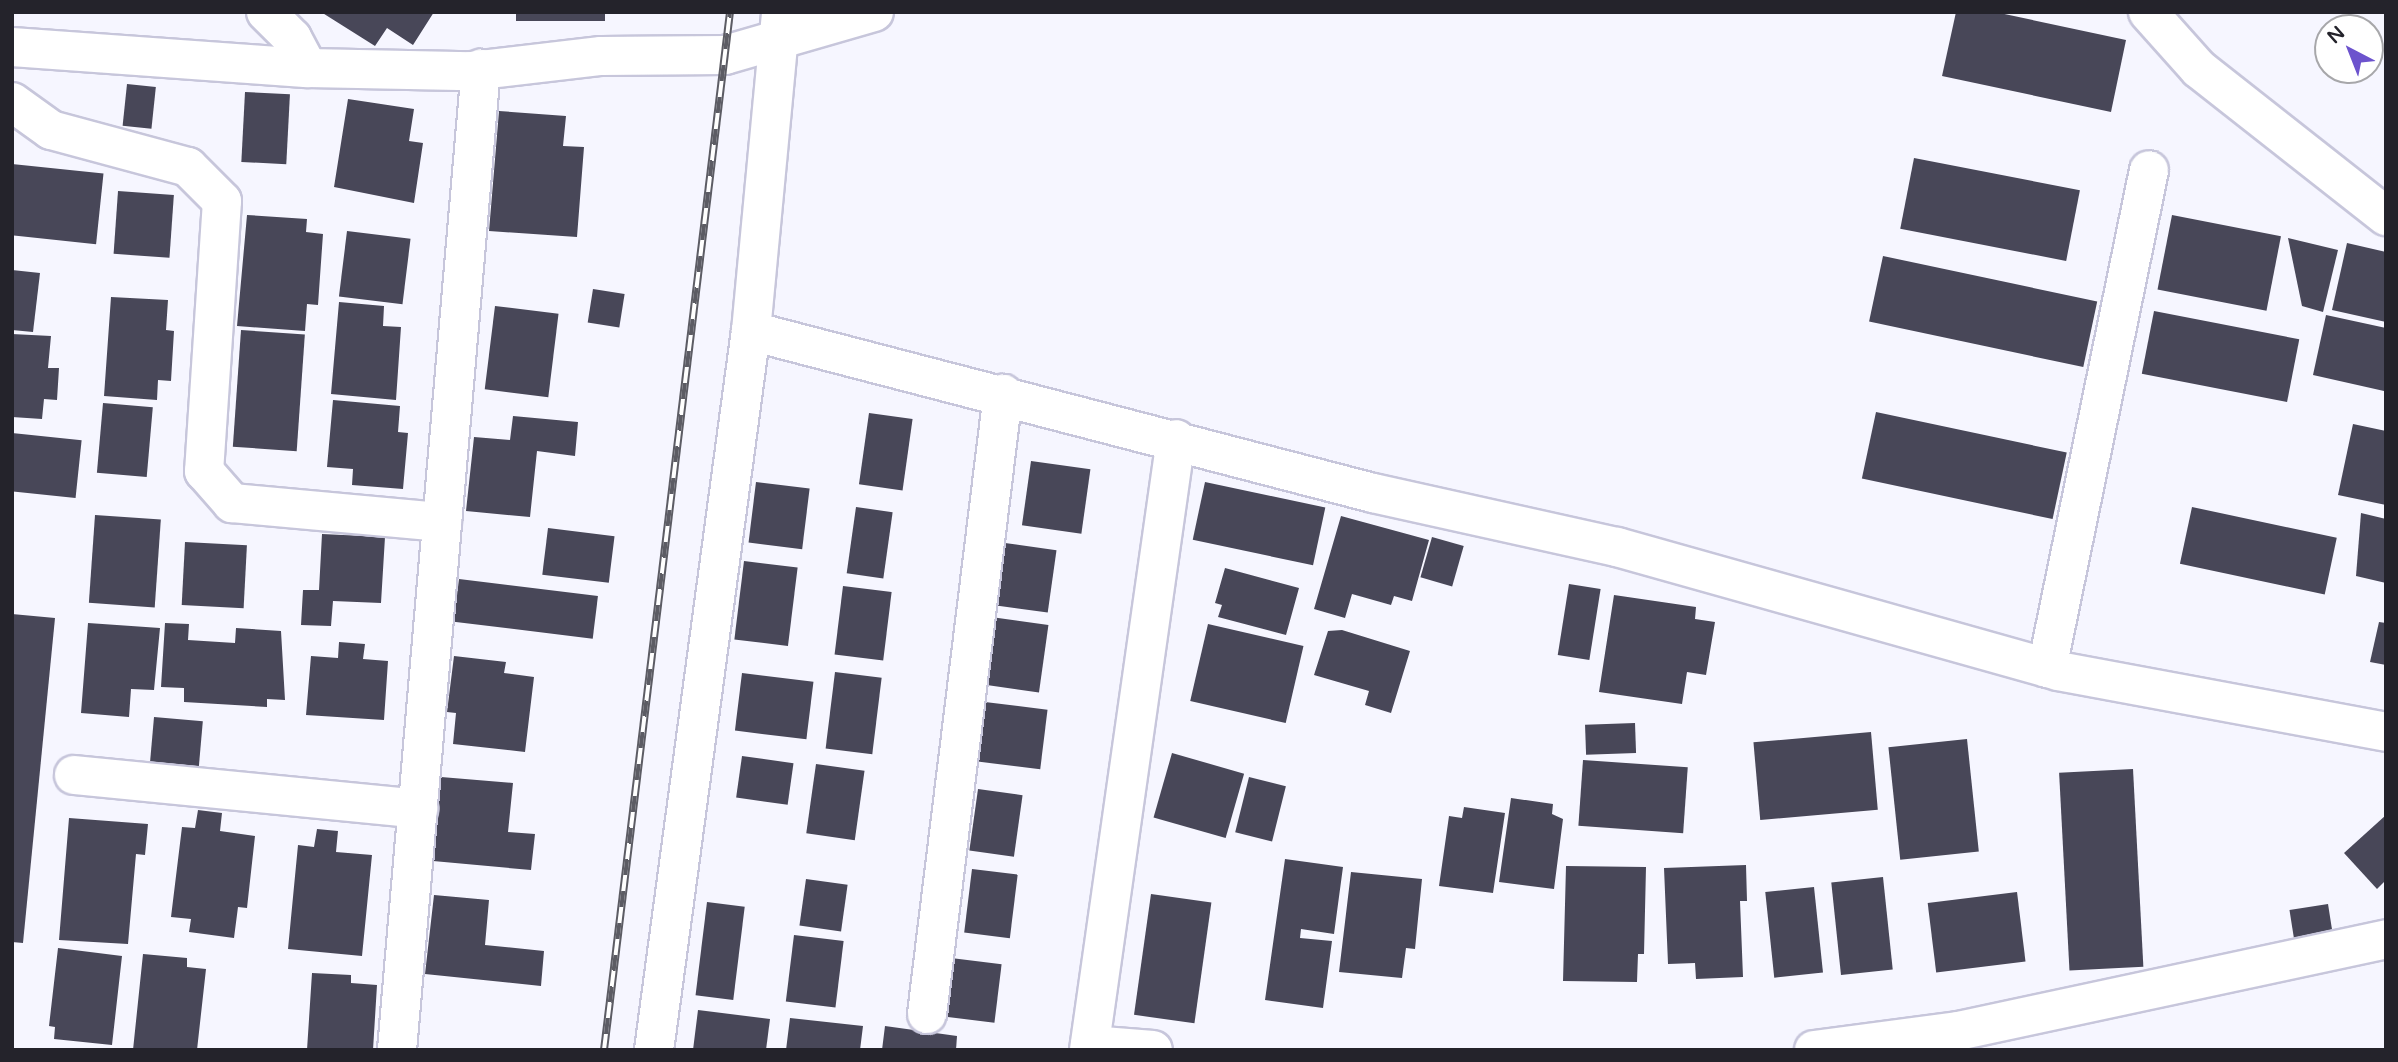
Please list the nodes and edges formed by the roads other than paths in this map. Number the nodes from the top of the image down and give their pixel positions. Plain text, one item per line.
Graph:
1 (266, 12) edge
2 (874, 12) edge
3 (2148, 12) edge
4 (780, 27) edge
5 (12, 47) edge
6 (308, 68) junction
7 (481, 69) junction
8 (12, 102) edge
9 (2149, 170) dead end
10 (2386, 216) edge
11 (751, 331) junction
12 (1003, 394) junction
13 (1176, 439) junction
14 (442, 522) junction
15 (2047, 668) junction
16 (2386, 732) edge
17 (74, 775) dead end
18 (418, 809) junction
19 (2386, 939) edge
20 (927, 1014) dead end
21 (1090, 1048) edge
22 (397, 1050) edge
23 (654, 1050) edge
24 (1153, 1050) edge
25 (1814, 1050) edge

1 - 6 street
2 - 4 street
3 - 10 street
4 - 7 street
4 - 11 street
5 - 6 street
6 - 7 street
7 - 14 street
8 - 14 street
9 - 15 street
11 - 12 street
11 - 23 street
12 - 13 street
12 - 20 street
13 - 15 street
13 - 21 street
14 - 18 street
15 - 16 street
17 - 18 street
18 - 22 street
19 - 25 street
21 - 24 street

